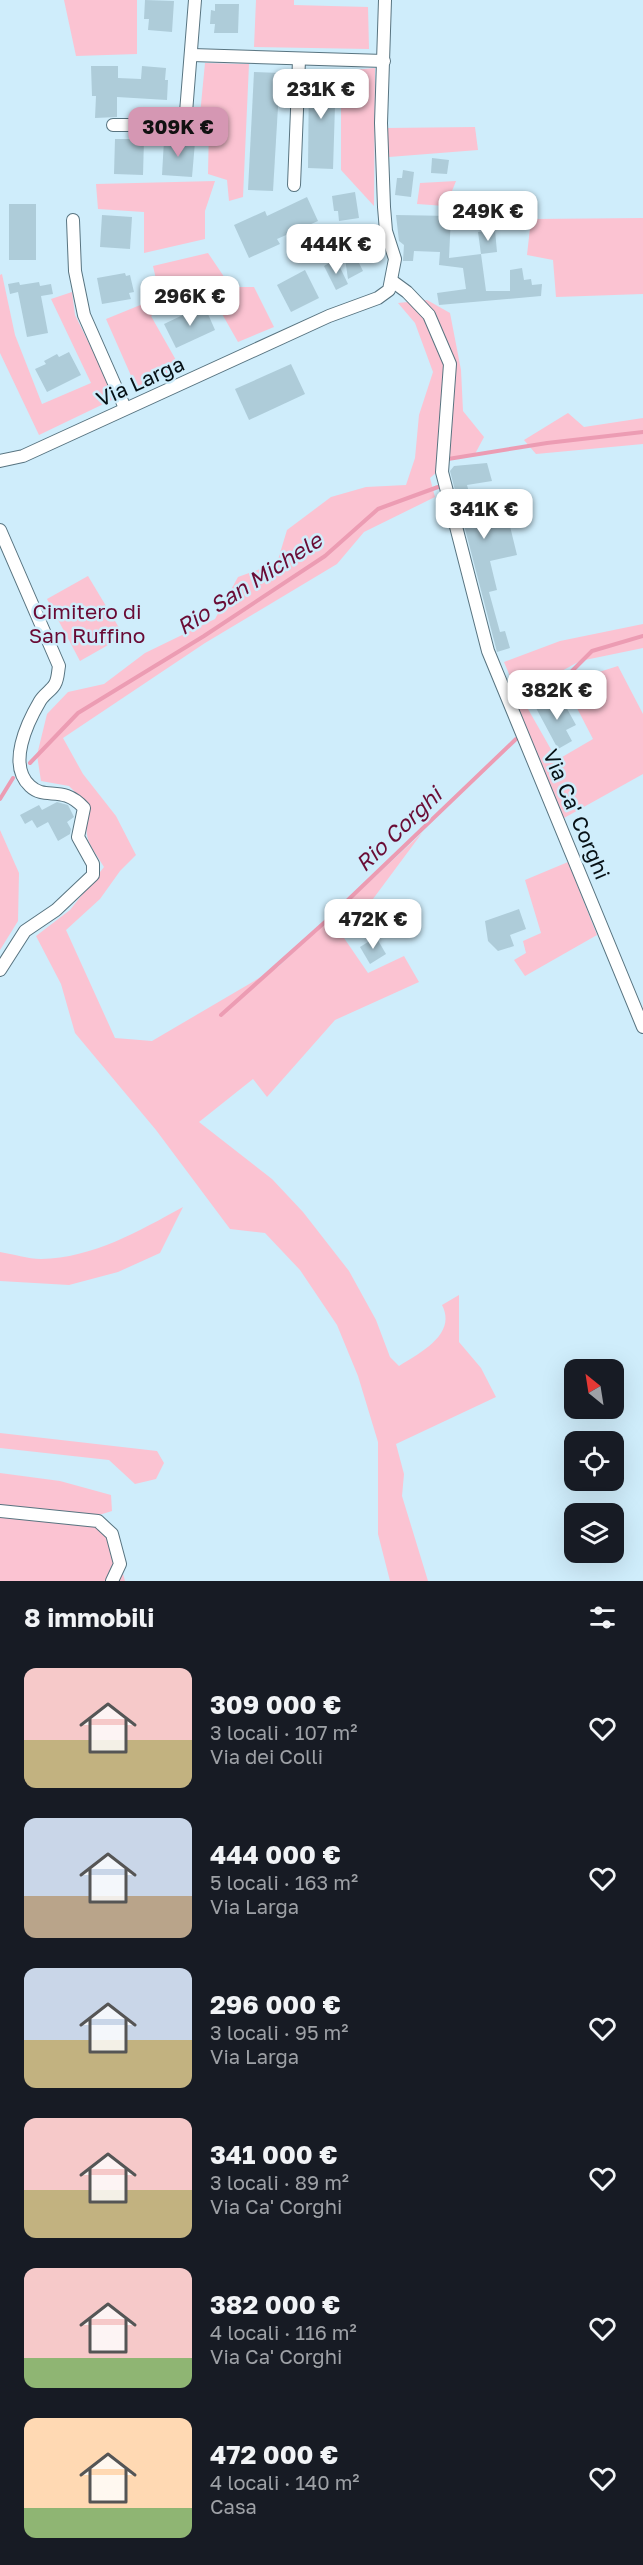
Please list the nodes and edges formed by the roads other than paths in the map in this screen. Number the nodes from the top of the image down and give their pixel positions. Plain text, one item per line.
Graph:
1 (195, 0) edge
2 (386, 0) edge
3 (192, 56) junction
4 (299, 60) junction
5 (384, 61) junction
6 (114, 125) dead end
7 (294, 185) dead end
8 (73, 220) dead end
9 (392, 282) junction
10 (125, 408) junction
11 (0, 461) edge
12 (0, 530) edge
13 (0, 970) edge
14 (643, 1027) edge
15 (0, 1511) edge
16 (112, 1581) edge

1 - 3 street
2 - 5 street
3 - 4 street
3 - 6 street
4 - 5 street
4 - 7 street
5 - 9 street
8 - 10 street
9 - 10 street, Via Larga
9 - 14 street, Via Ca' Corghi
10 - 11 street, Via Larga
12 - 13 street
15 - 16 street

